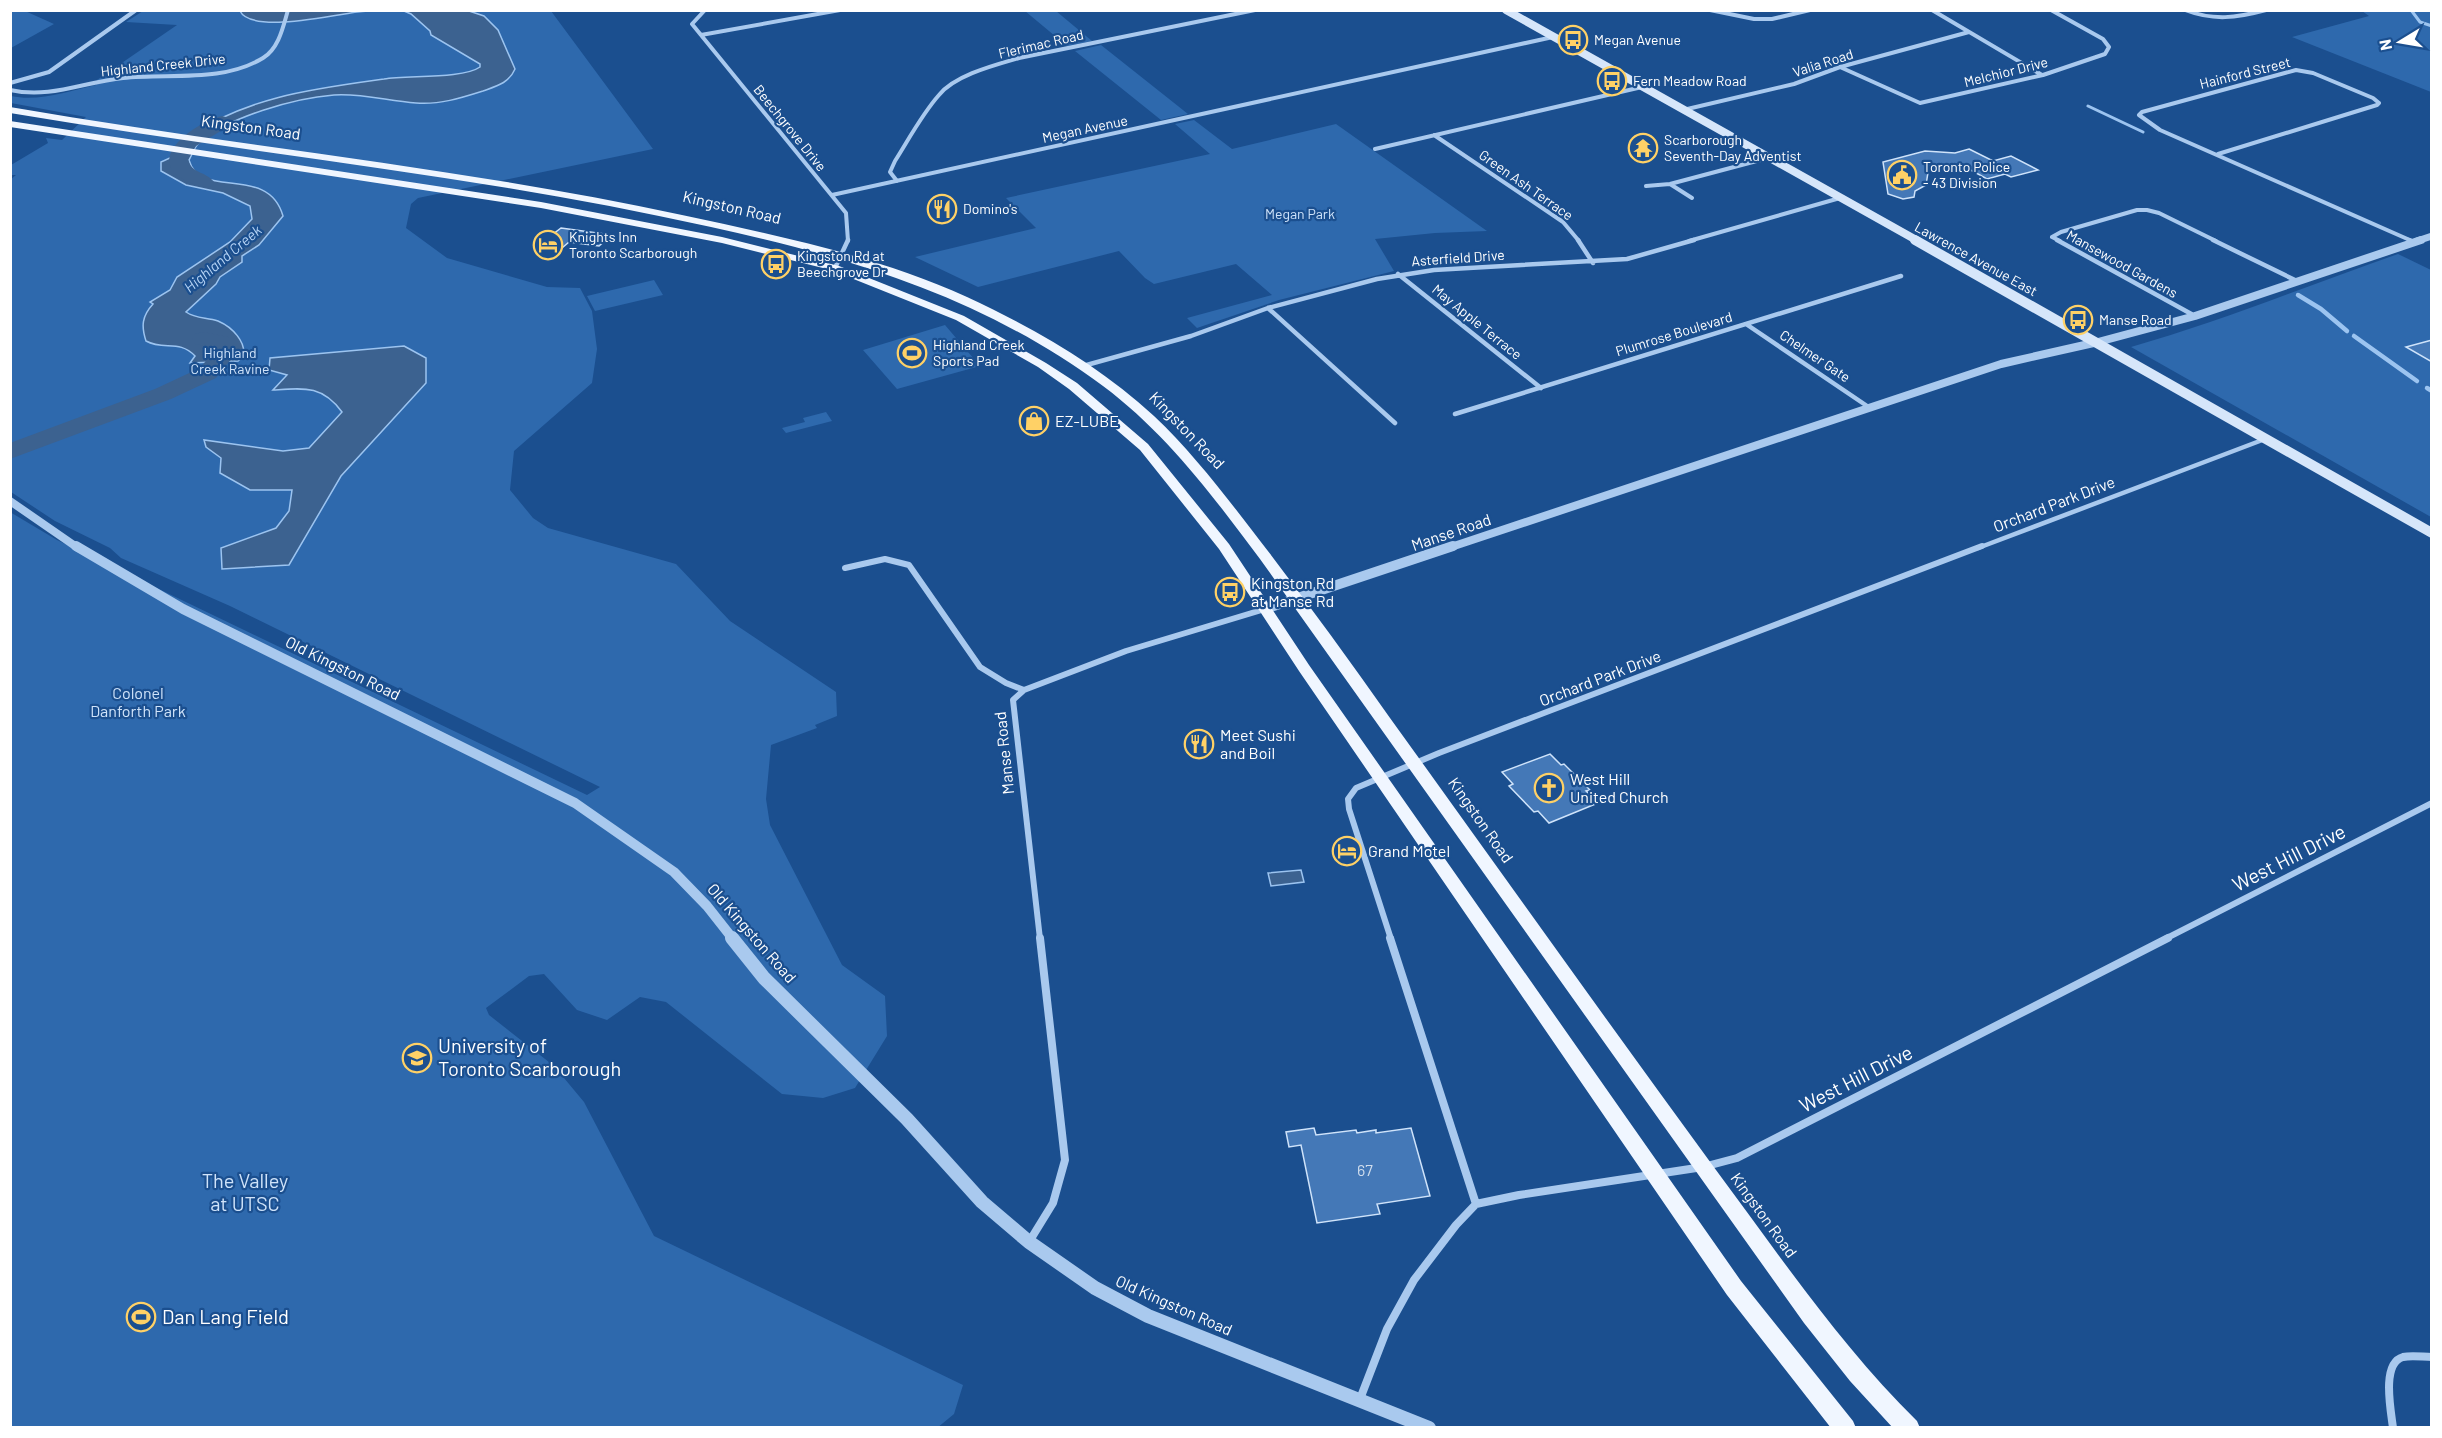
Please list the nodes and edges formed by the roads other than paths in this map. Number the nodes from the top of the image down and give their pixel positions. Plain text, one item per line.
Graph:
1 (136, 10) edge
2 (288, 10) edge
3 (705, 10) edge
4 (840, 10) edge
5 (1255, 10) edge
6 (1506, 10) edge
7 (1710, 10) edge
8 (1810, 10) edge
9 (1932, 10) edge
10 (2051, 10) edge
11 (2185, 10) edge
12 (2266, 10) edge
13 (1969, 32) junction
14 (701, 35) junction
15 (1553, 37) junction
16 (1840, 67) junction
17 (2043, 75) junction
18 (10, 83) edge
19 (1641, 87) junction
20 (10, 90) edge
21 (10, 110) edge
22 (1682, 110) junction
23 (10, 124) edge
24 (10, 130) edge
25 (76, 135) junction
26 (1434, 135) junction
27 (1375, 149) dead end
28 (2218, 154) junction
29 (1768, 158) junction
30 (897, 181) junction
31 (1670, 184) junction
32 (1646, 186) dead end
33 (832, 195) junction
34 (1692, 198) dead end
35 (1840, 198) junction
36 (2432, 236) edge
37 (2414, 242) junction
38 (841, 255) junction
39 (1593, 263) junction
40 (834, 268) junction
41 (1398, 274) junction
42 (1901, 276) dead end
43 (2297, 282) junction
44 (1268, 308) junction
45 (2195, 316) junction
46 (1746, 324) junction
47 (2098, 342) junction
48 (1082, 366) junction
49 (1541, 388) junction
50 (1870, 408) junction
51 (1455, 414) dead end
52 (1395, 423) dead end
53 (2265, 439) junction
54 (10, 501) edge
55 (2432, 533) edge
56 (845, 568) dead end
57 (1299, 599) junction
58 (1265, 609) junction
59 (1024, 690) junction
60 (1416, 764) junction
61 (1379, 778) junction
62 (2432, 803) edge
63 (1703, 1167) junction
64 (1654, 1174) junction
65 (1476, 1204) junction
66 (1029, 1242) junction
67 (2432, 1357) edge
68 (1359, 1401) junction
69 (1429, 1428) edge
70 (1845, 1428) edge
71 (1909, 1428) edge
72 (2393, 1428) edge

1 - 18 street
2 - 20 street, Highland Creek Drive
3 - 14 street
4 - 14 street
5 - 30 street, Flerimac Road
6 - 15 main road, Lawrence Avenue East
7 - 8 street
9 - 13 street
10 - 17 street, Melchior Drive
11 - 12 street
13 - 16 street, Valia Road
13 - 17 street
14 - 33 street, Beechgrove Drive
15 - 19 main road, Lawrence Avenue East
15 - 30 street, Megan Avenue
16 - 17 street, Melchior Drive
16 - 22 street, Valia Road
19 - 22 main road, Lawrence Avenue East
19 - 26 street
21 - 38 main road, Kingston Road
22 - 29 main road, Lawrence Avenue East
23 - 25 main road
24 - 25 main road
25 - 40 main road, Kingston Road
26 - 27 street
26 - 39 street, Green Ash Terrace
28 - 28 street, Hainford Street
28 - 37 street, Hainford Street
29 - 31 street
29 - 35 main road, Lawrence Avenue East
30 - 33 street, Megan Avenue
31 - 32 street
31 - 34 street
33 - 38 street, Beechgrove Drive
35 - 39 street, Asterfield Drive
35 - 47 main road, Lawrence Avenue East
36 - 37 street, Manse Road
37 - 43 street, Manse Road
38 - 40 street, Beechgrove Drive
38 - 48 main road, Kingston Road
39 - 41 street, Asterfield Drive
40 - 58 main road, Kingston Road
41 - 44 street, Asterfield Drive
41 - 49 street, May Apple Terrace
42 - 46 street, Plumrose Boulevard
43 - 45 street, Manse Road
43 - 45 street, Mansewood Gardens
44 - 48 street, Asterfield Drive
44 - 52 street
45 - 47 street, Manse Road
46 - 49 street, Plumrose Boulevard
46 - 50 street, Chelmer Gate
47 - 50 street, Manse Road
47 - 53 main road, Lawrence Avenue East
48 - 57 main road, Kingston Road
49 - 51 street, Plumrose Boulevard
50 - 57 street, Manse Road
53 - 55 main road, Lawrence Avenue East
53 - 60 street, Orchard Park Drive
54 - 66 street, Old Kingston Road
56 - 59 street
57 - 58 street, Manse Road
57 - 60 main road, Kingston Road
58 - 59 street, Manse Road
58 - 61 main road, Kingston Road
59 - 66 street, Manse Road
60 - 61 street, Orchard Park Drive
60 - 63 main road, Kingston Road
61 - 64 main road, Kingston Road
61 - 65 street, Orchard Park Drive
62 - 63 street, West Hill Drive
63 - 64 street, West Hill Drive
63 - 71 main road, Kingston Road
64 - 65 street, West Hill Drive
64 - 70 main road, Kingston Road
65 - 68 street
66 - 68 street, Old Kingston Road
67 - 72 street
68 - 69 street, Old Kingston Road

